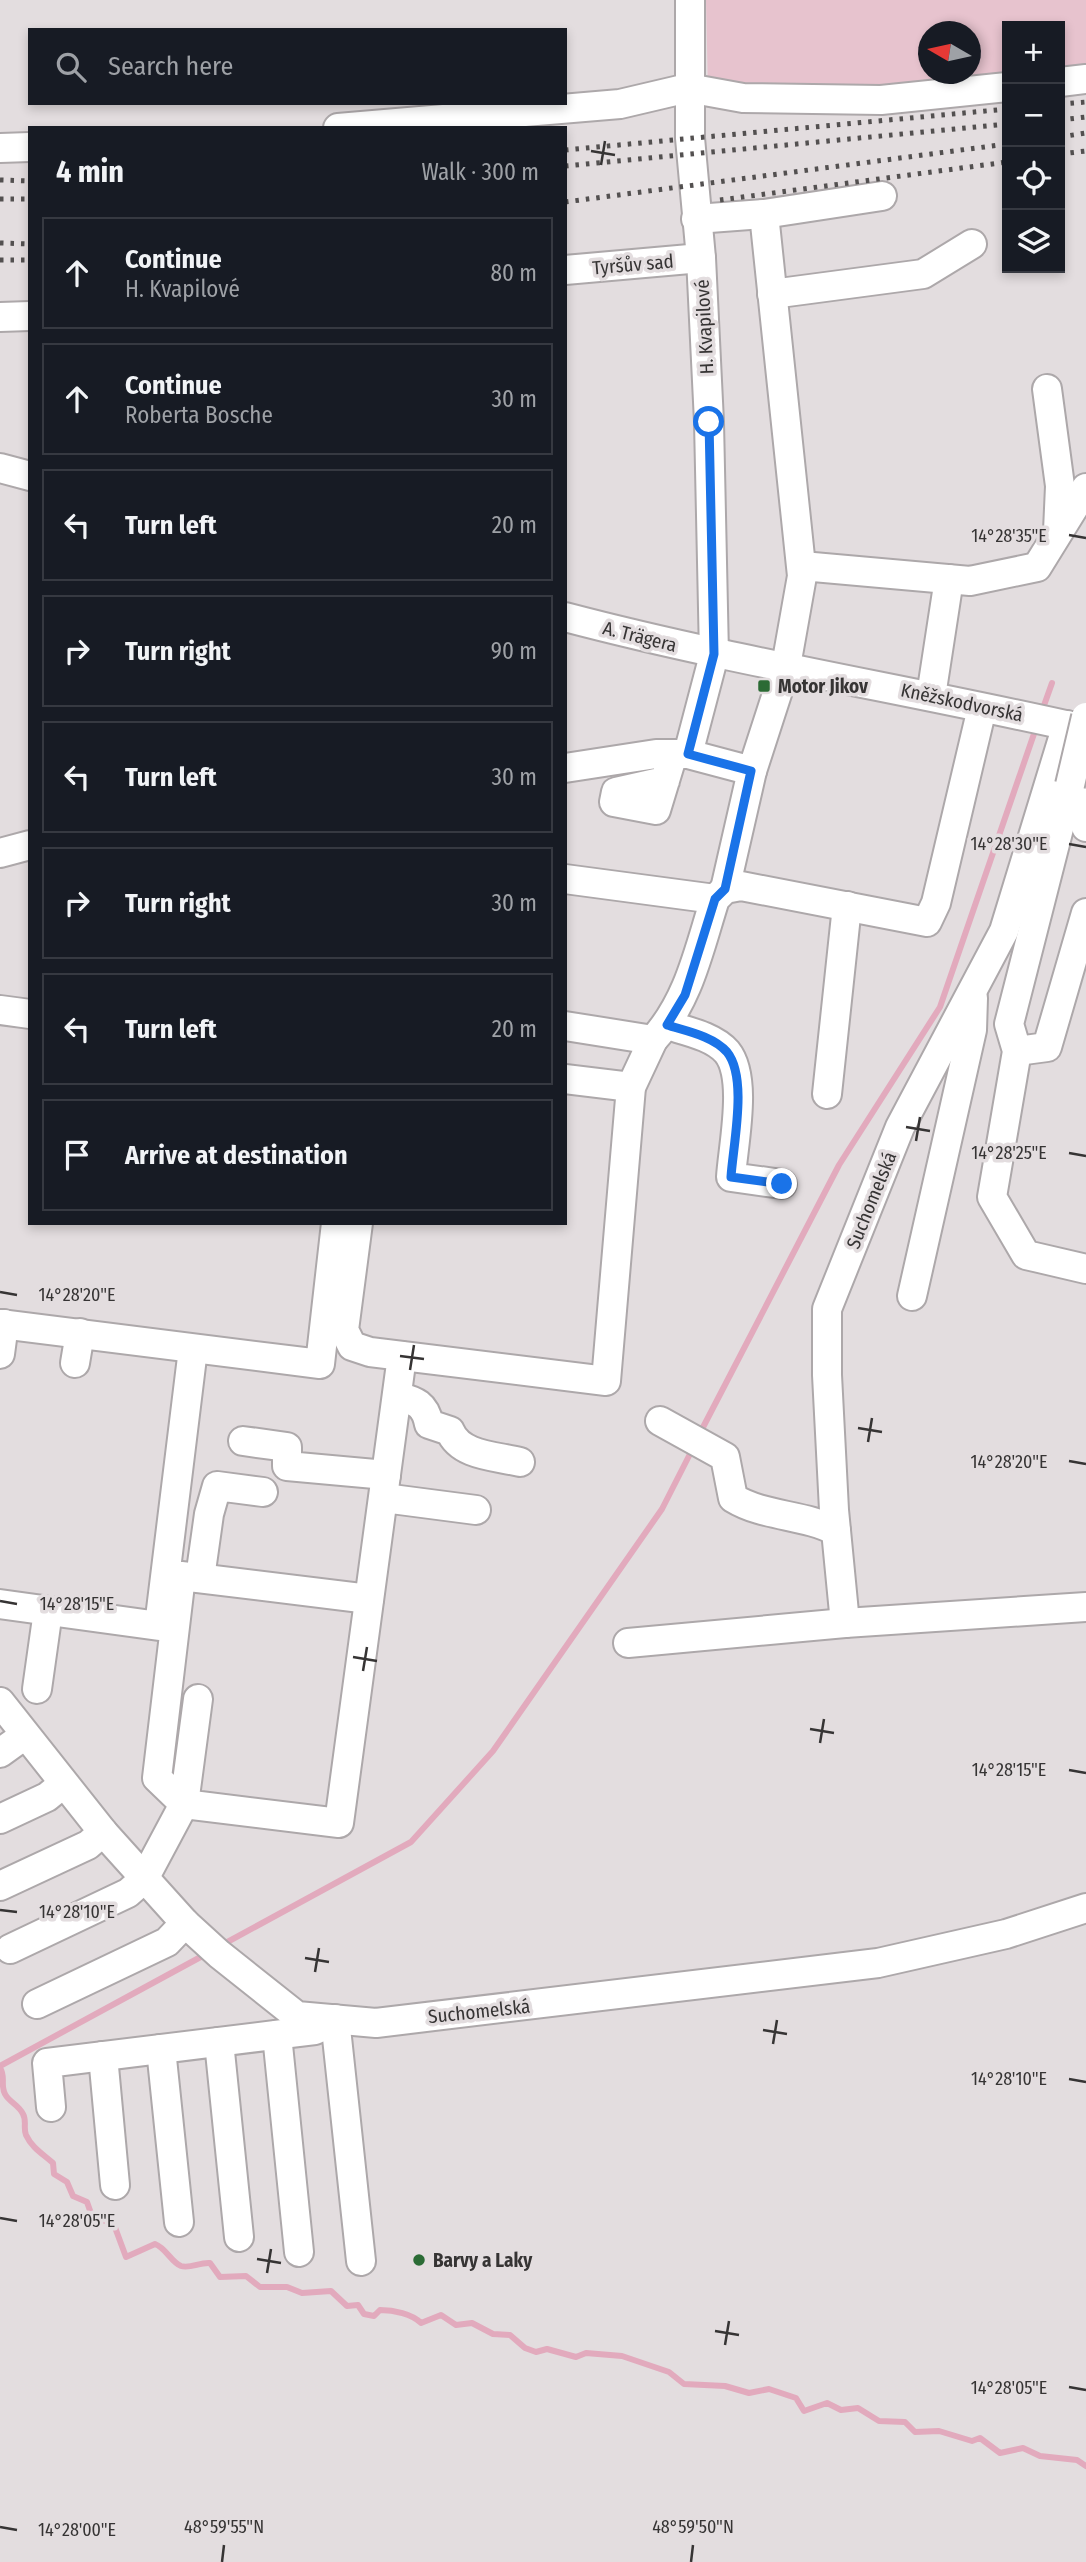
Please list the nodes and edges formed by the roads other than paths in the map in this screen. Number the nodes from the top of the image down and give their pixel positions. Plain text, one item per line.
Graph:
1 (690, 0) edge
2 (1086, 79) edge
3 (1065, 81) edge
4 (688, 88) junction
5 (1002, 88) edge
6 (362, 126) edge
7 (28, 147) edge
8 (0, 148) edge
9 (882, 196) dead end
10 (764, 214) junction
11 (696, 219) junction
12 (972, 244) dead end
13 (701, 258) junction
14 (567, 270) edge
15 (772, 294) junction
16 (28, 316) edge
17 (0, 317) edge
18 (1047, 389) dead end
19 (0, 468) edge
20 (28, 475) edge
21 (1086, 488) edge
22 (1058, 534) junction
23 (802, 566) junction
24 (950, 579) junction
25 (567, 617) edge
26 (714, 654) junction
27 (786, 666) junction
28 (931, 696) junction
29 (982, 708) junction
30 (1061, 722) edge
31 (681, 754) junction
32 (567, 768) edge
33 (751, 771) junction
34 (665, 781) dead end
35 (1078, 790) edge
36 (1086, 827) edge
37 (28, 846) edge
38 (0, 853) edge
39 (567, 879) edge
40 (720, 894) junction
41 (847, 906) junction
42 (1086, 913) edge
43 (973, 988) junction
44 (0, 1010) edge
45 (28, 1014) edge
46 (567, 1026) edge
47 (660, 1032) junction
48 (1017, 1051) junction
49 (567, 1079) edge
50 (631, 1087) junction
51 (827, 1094) dead end
52 (782, 1184) dead end
53 (336, 1225) edge
54 (358, 1225) edge
55 (1086, 1269) edge
56 (912, 1296) dead end
57 (2, 1324) edge
58 (80, 1333) junction
59 (192, 1349) junction
60 (0, 1354) edge
61 (402, 1356) junction
62 (75, 1363) dead end
63 (397, 1396) junction
64 (660, 1421) dead end
65 (243, 1441) dead end
66 (520, 1462) dead end
67 (385, 1486) junction
68 (263, 1492) dead end
69 (476, 1510) dead end
70 (836, 1531) junction
71 (200, 1578) junction
72 (369, 1599) junction
73 (0, 1604) edge
74 (1086, 1606) edge
75 (48, 1611) junction
76 (845, 1623) junction
77 (628, 1643) dead end
78 (37, 1689) dead end
79 (198, 1699) dead end
80 (0, 1702) edge
81 (25, 1735) junction
82 (0, 1752) edge
83 (62, 1784) junction
84 (184, 1804) junction
85 (0, 1819) edge
86 (103, 1832) junction
87 (144, 1878) junction
88 (0, 1886) edge
89 (1086, 1908) edge
90 (203, 1940) junction
91 (10, 1950) dead end
92 (37, 2004) dead end
93 (335, 2019) junction
94 (277, 2035) junction
95 (219, 2042) junction
96 (161, 2049) junction
97 (103, 2056) junction
98 (51, 2107) dead end
99 (115, 2185) dead end
100 (178, 2222) dead end
101 (239, 2237) dead end
102 (299, 2252) dead end
103 (361, 2261) dead end

1 - 4 street, H. Kvapilové
2 - 3 street
4 - 5 street
4 - 6 street
4 - 11 street, H. Kvapilové
7 - 8 street
9 - 10 street
10 - 11 street
10 - 15 street
11 - 13 street, H. Kvapilové
12 - 15 street
13 - 14 street, Tyršův sad
13 - 26 street, H. Kvapilové
15 - 23 street
16 - 17 street
18 - 22 street
19 - 20 street
21 - 22 street
22 - 24 street
23 - 24 street
23 - 27 street
24 - 28 street
25 - 26 street, A. Trägera
26 - 27 street, Kněžskodvorská
26 - 31 street, H. Kvapilové
27 - 28 street, Kněžskodvorská
27 - 33 street
28 - 29 street, Kněžskodvorská
29 - 30 street, Kněžskodvorská
29 - 41 street
30 - 35 street, bridge
30 - 43 street, Suchomelská
31 - 32 street
31 - 33 street
31 - 34 street, H. Kvapilové
33 - 40 street
35 - 36 street
35 - 48 street
37 - 38 street
39 - 40 street
40 - 41 street
40 - 47 street
41 - 51 street
42 - 48 street
43 - 56 street
43 - 70 street, Suchomelská
44 - 45 street
46 - 47 street
47 - 50 street
47 - 52 street
48 - 55 street
49 - 50 street
50 - 61 street
53 - 59 street
54 - 61 street
57 - 58 street
57 - 60 street
58 - 59 street
58 - 62 street
59 - 75 street
61 - 63 street
63 - 66 street
63 - 67 street
64 - 70 street
65 - 67 street
67 - 69 street
67 - 72 street
68 - 71 street
70 - 76 street, Suchomelská
71 - 72 street
71 - 84 street
72 - 84 street
73 - 75 street
74 - 76 street
75 - 78 street
76 - 77 street
79 - 84 street
80 - 81 street, Suchomelská
81 - 82 street
81 - 83 street, Suchomelská
83 - 85 street
83 - 86 street, Suchomelská
84 - 87 street
86 - 87 street, Suchomelská
86 - 88 street
87 - 90 street, Suchomelská
87 - 91 street
89 - 93 street, Suchomelská
90 - 92 street
90 - 93 street, Suchomelská
93 - 94 street
93 - 103 street
94 - 95 street
94 - 102 street
95 - 96 street
95 - 101 street
96 - 97 street
96 - 100 street
97 - 98 street
97 - 99 street

